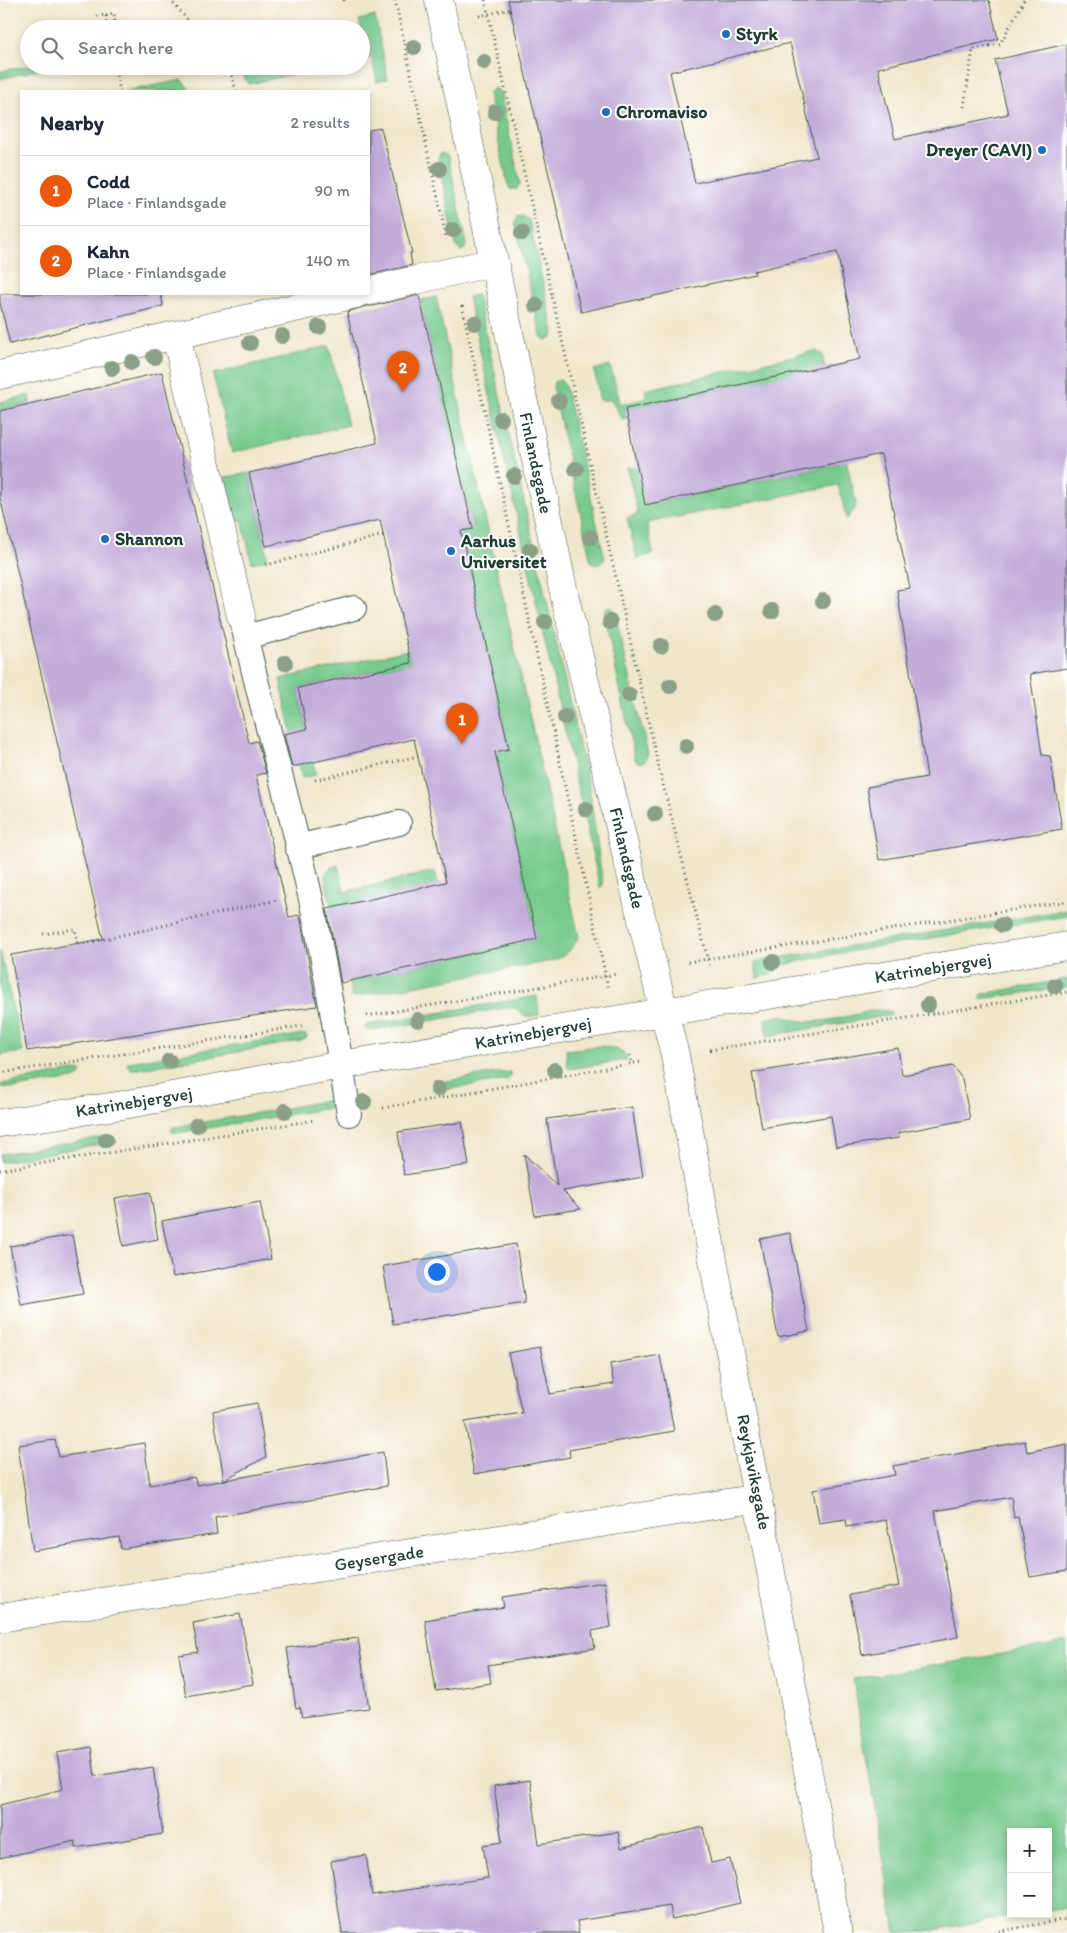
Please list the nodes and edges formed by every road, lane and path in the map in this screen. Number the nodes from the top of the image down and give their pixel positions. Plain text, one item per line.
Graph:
1 (170, 0) edge
2 (395, 0) edge
3 (439, 0) edge
4 (485, 0) edge
5 (1024, 0) edge
6 (106, 15) junction
7 (97, 16) dead end
8 (107, 20) edge
9 (115, 20) edge
10 (188, 20) edge
11 (117, 75) edge
12 (232, 75) edge
13 (120, 90) edge
14 (236, 90) edge
15 (964, 107) dead end
16 (494, 262) junction
17 (454, 271) junction
18 (370, 291) edge
19 (352, 295) edge
20 (176, 335) junction
21 (0, 375) edge
22 (384, 536) dead end
23 (231, 572) junction
24 (354, 608) dead end
25 (244, 626) junction
26 (418, 756) dead end
27 (283, 788) junction
28 (399, 823) dead end
29 (297, 847) junction
30 (309, 893) junction
31 (1067, 901) edge
32 (44, 934) dead end
33 (1067, 946) edge
34 (708, 958) junction
35 (654, 968) junction
36 (605, 976) junction
37 (1067, 992) edge
38 (716, 1003) junction
39 (664, 1012) junction
40 (619, 1019) junction
41 (334, 1021) junction
42 (724, 1047) junction
43 (675, 1055) junction
44 (632, 1063) junction
45 (341, 1065) junction
46 (0, 1073) edge
47 (349, 1114) junction
48 (0, 1123) edge
49 (0, 1170) edge
50 (758, 1498) junction
51 (0, 1618) edge
52 (1067, 1919) edge
53 (838, 1933) edge
54 (989, 1933) edge

1 - 10 path
2 - 17 path
3 - 16 street, Finlandsgade
4 - 34 path
5 - 15 path
6 - 7 path
6 - 8 path
6 - 9 path
11 - 13 path
12 - 14 path
16 - 17 street
16 - 35 street, Finlandsgade
17 - 18 street
17 - 36 path
19 - 20 street
20 - 21 street
20 - 23 street
22 - 23 path
23 - 25 street
24 - 25 lane
25 - 27 lane
26 - 27 path
27 - 29 lane
28 - 29 lane
29 - 30 lane
30 - 32 path
30 - 41 lane
31 - 34 path
33 - 38 street, Katrinebjergvej
34 - 35 path
34 - 38 path
35 - 36 path
35 - 39 street, Finlandsgade
36 - 40 path
36 - 41 path
37 - 42 path
38 - 39 street, Katrinebjergvej
38 - 42 path
39 - 40 street, Katrinebjergvej
39 - 43 street, Reykjaviksgade
40 - 44 path
40 - 45 street, Katrinebjergvej
41 - 45 lane
41 - 46 path
42 - 43 path
43 - 44 path
43 - 50 street, Reykjaviksgade
44 - 47 path
45 - 47 lane
45 - 48 street, Katrinebjergvej
47 - 49 path
50 - 51 street, Geysergade
50 - 53 street, Reykjaviksgade
52 - 54 path

